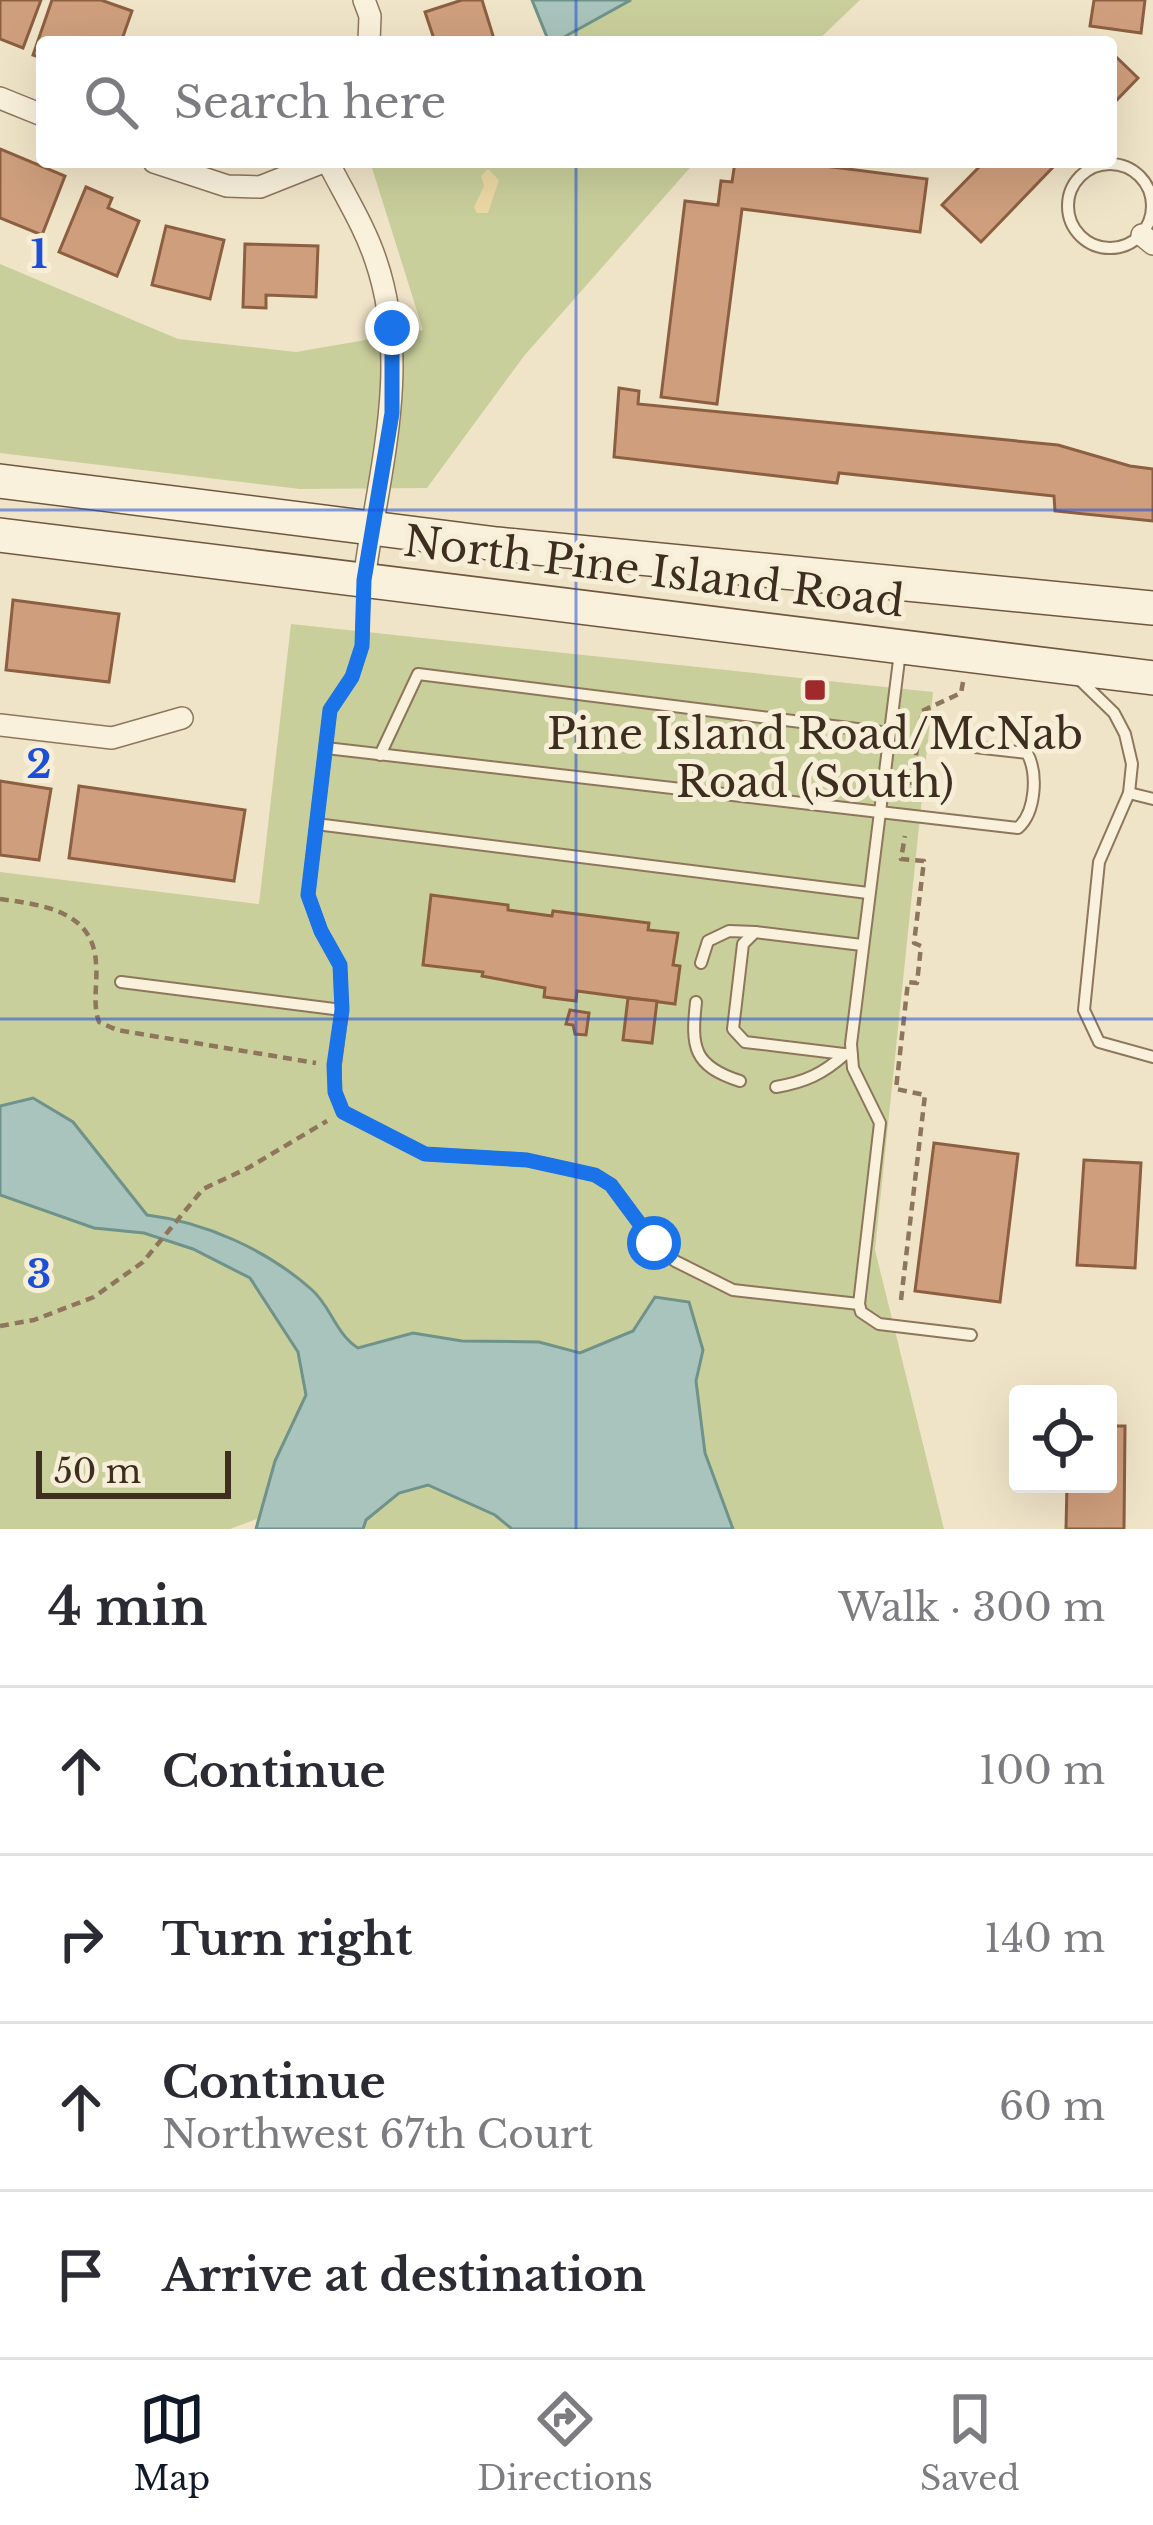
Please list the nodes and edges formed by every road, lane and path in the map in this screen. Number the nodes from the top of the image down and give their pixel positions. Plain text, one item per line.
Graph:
1 (364, 0) edge
2 (369, 36) edge
3 (0, 98) edge
4 (36, 113) edge
5 (1117, 164) edge
6 (168, 168) edge
7 (309, 168) edge
8 (328, 168) edge
9 (1094, 168) edge
10 (1148, 239) edge
11 (0, 481) edge
12 (371, 528) junction
13 (0, 535) edge
14 (364, 580) junction
15 (1153, 608) edge
16 (901, 648) junction
17 (1063, 668) junction
18 (1153, 678) edge
19 (963, 682) dead end
20 (182, 718) dead end
21 (0, 724) edge
22 (889, 734) junction
23 (948, 744) dead end
24 (326, 748) junction
25 (380, 754) junction
26 (1129, 793) junction
27 (1153, 799) edge
28 (880, 814) junction
29 (907, 817) junction
30 (316, 824) junction
31 (868, 893) junction
32 (755, 932) junction
33 (862, 945) junction
34 (701, 963) dead end
35 (122, 982) dead end
36 (696, 1002) dead end
37 (342, 1010) junction
38 (849, 1055) junction
39 (1153, 1058) edge
40 (740, 1081) dead end
41 (776, 1087) dead end
42 (332, 1118) dead end
43 (902, 1300) dead end
44 (859, 1304) junction
45 (0, 1327) edge
46 (971, 1335) dead end

1 - 2 street
3 - 4 street
5 - 10 lane
6 - 7 street
8 - 12 street
9 - 10 lane
11 - 12 main road, North Pine Island Road
12 - 14 street
12 - 15 main road, North Pine Island Road
13 - 14 main road, North Pine Island Road
14 - 16 main road, North Pine Island Road
14 - 24 lane
16 - 17 main road, North Pine Island Road
16 - 22 lane
17 - 18 main road, North Pine Island Road
17 - 26 lane
19 - 29 path
20 - 21 street
22 - 25 lane
22 - 28 lane
23 - 29 lane
24 - 25 lane
24 - 30 lane
25 - 28 lane
26 - 27 lane
26 - 39 lane
28 - 29 lane
28 - 31 lane
29 - 43 path
30 - 31 lane
30 - 37 lane
31 - 33 lane
32 - 33 lane
32 - 34 lane
32 - 38 lane
33 - 38 lane
35 - 37 lane
36 - 40 lane
37 - 44 lane
38 - 41 lane
38 - 44 lane
42 - 45 path
44 - 46 lane

